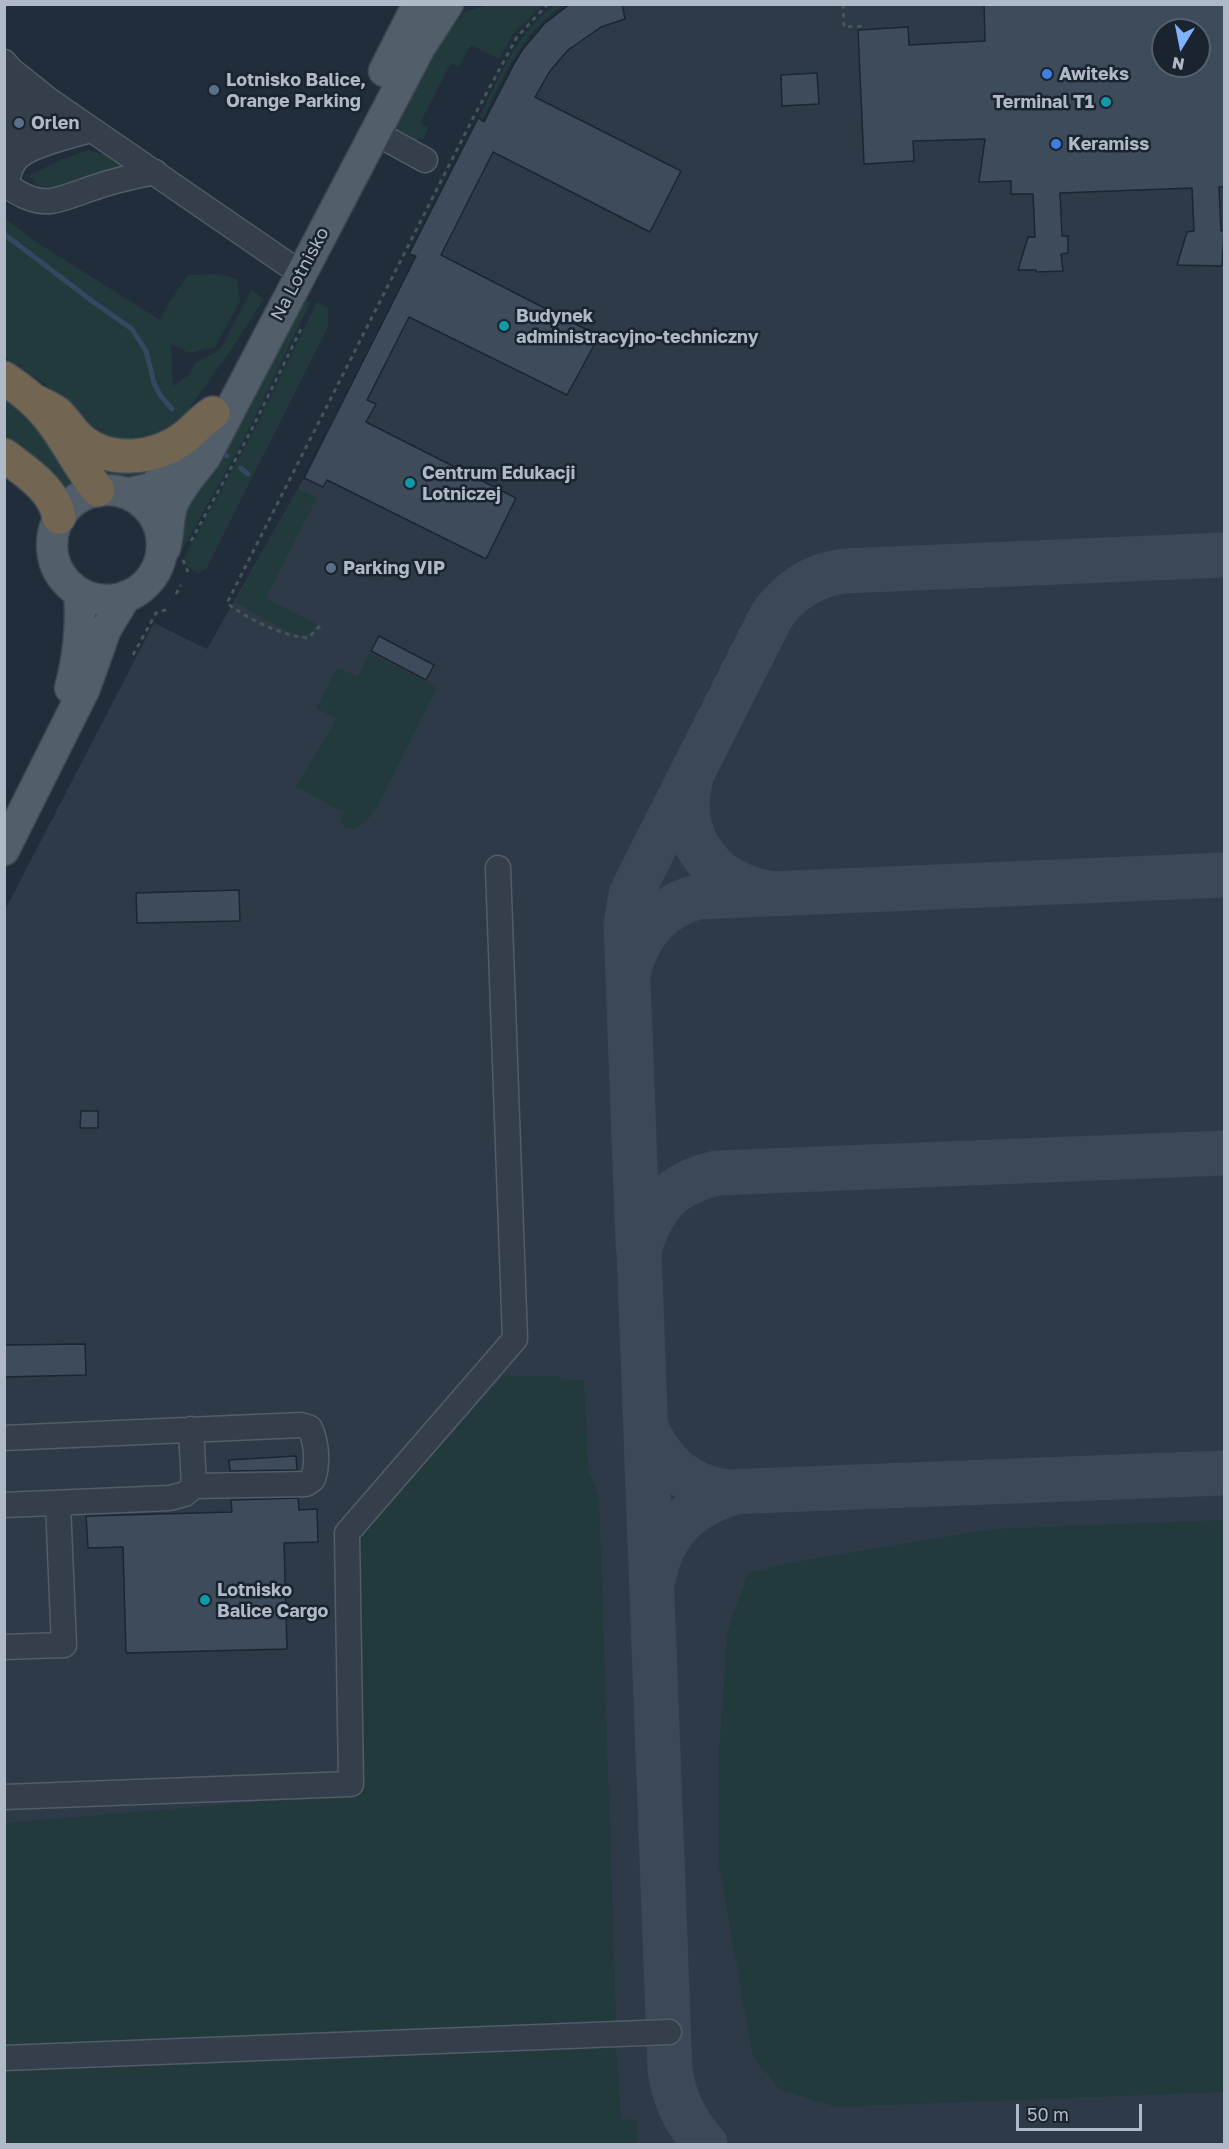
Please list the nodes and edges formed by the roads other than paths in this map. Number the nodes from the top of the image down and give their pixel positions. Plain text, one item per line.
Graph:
1 (418, 4) edge
2 (448, 4) edge
3 (4, 62) edge
4 (4, 95) edge
5 (51, 101) junction
6 (4, 113) edge
7 (91, 130) junction
8 (374, 132) junction
9 (4, 141) edge
10 (425, 160) dead end
11 (155, 172) junction
12 (6, 183) edge
13 (286, 264) junction
14 (4, 378) edge
15 (33, 400) junction
16 (213, 413) junction
17 (4, 456) edge
18 (114, 492) junction
19 (59, 517) junction
20 (178, 550) junction
21 (79, 593) junction
22 (126, 596) junction
23 (54, 750) junction
24 (4, 850) edge
25 (498, 868) dead end
26 (191, 1429) junction
27 (4, 1438) edge
28 (194, 1486) junction
29 (58, 1504) junction
30 (4, 1505) edge
31 (4, 1647) edge
32 (4, 1797) edge
33 (669, 2032) dead end
34 (4, 2058) edge

1 - 13 main road, Na Lotnisko
2 - 8 main road, Na Lotnisko
3 - 5 lane
4 - 5 lane
5 - 6 lane
5 - 7 lane
5 - 9 lane
7 - 11 lane
7 - 12 lane
8 - 10 lane
8 - 20 main road, Na Lotnisko
11 - 12 lane
11 - 13 lane
13 - 16 main road, Na Lotnisko
14 - 15 highway
15 - 16 highway
15 - 18 highway
16 - 18 main road, Na Lotnisko
17 - 19 highway
18 - 19 main road
18 - 20 main road
19 - 21 main road
20 - 22 main road
21 - 22 main road
21 - 23 main road
22 - 23 main road
23 - 24 main road
25 - 32 lane
26 - 27 lane
26 - 28 lane
26 - 28 lane
28 - 29 lane
29 - 30 lane
29 - 31 lane
33 - 34 lane

